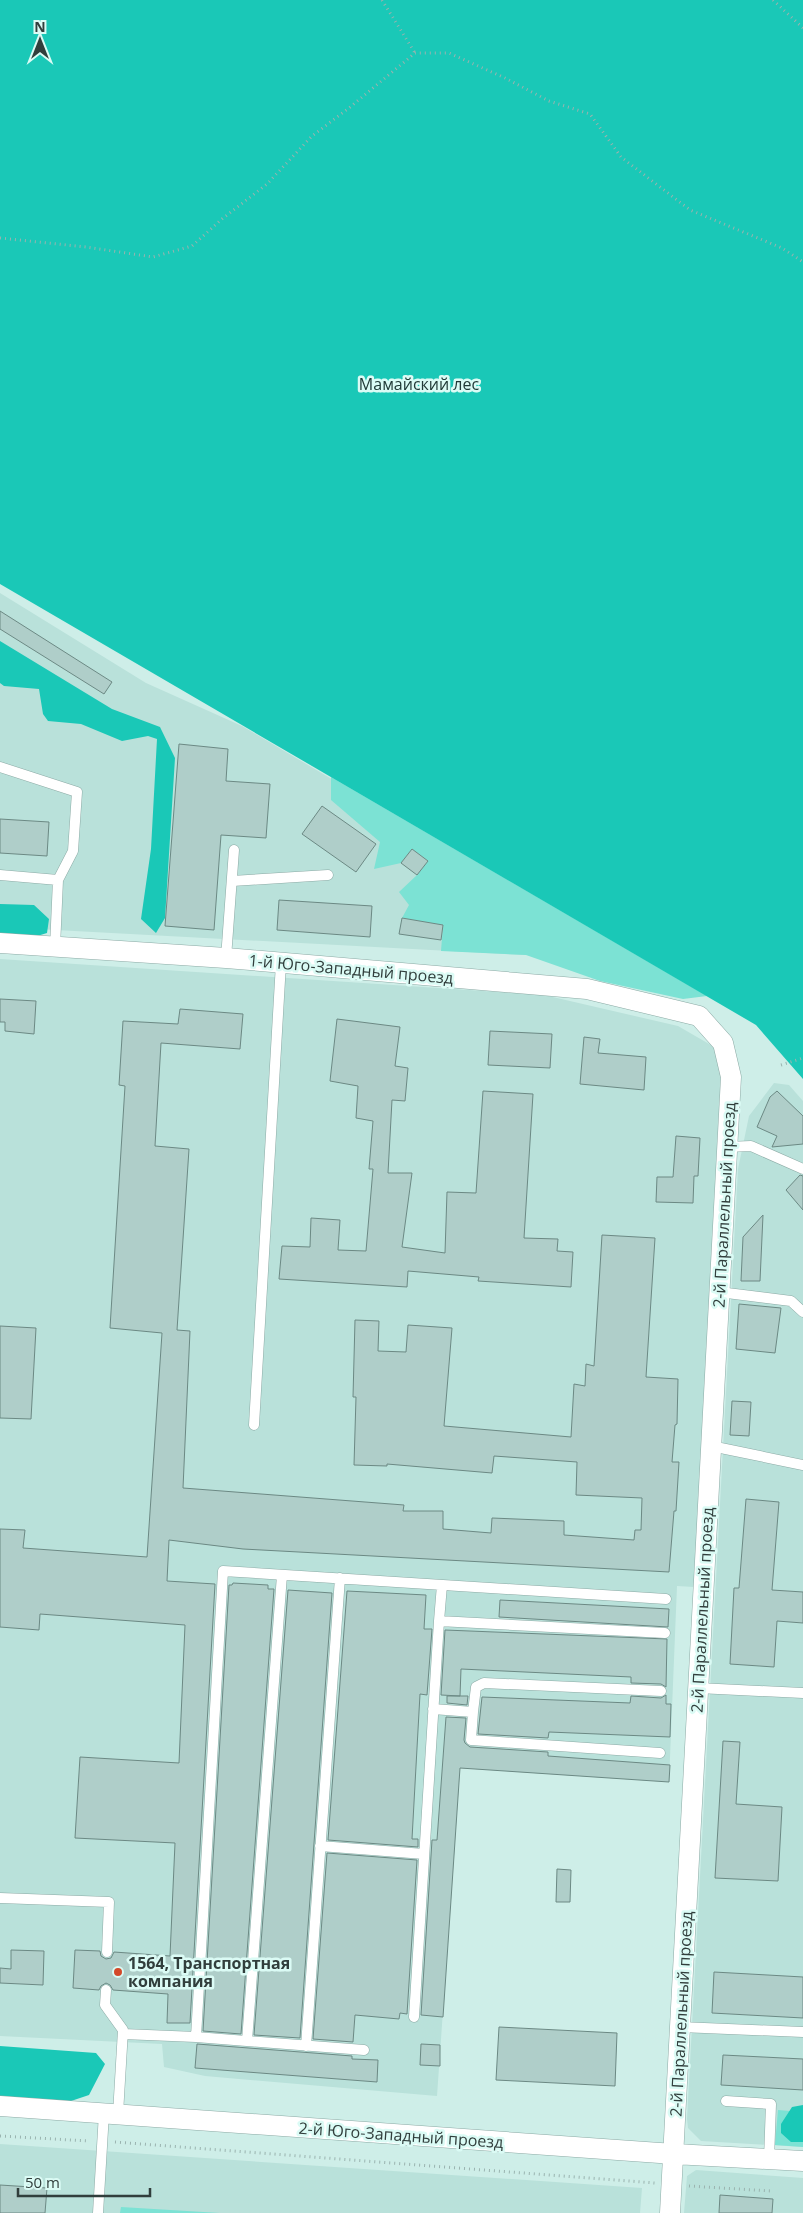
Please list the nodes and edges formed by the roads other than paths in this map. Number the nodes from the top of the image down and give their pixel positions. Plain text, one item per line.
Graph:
1 (0, 767) edge
2 (234, 850) dead end
3 (328, 875) dead end
4 (0, 876) edge
5 (58, 880) junction
6 (232, 881) junction
7 (0, 943) edge
8 (55, 947) junction
9 (226, 958) junction
10 (281, 963) junction
11 (699, 1016) joint
12 (727, 1147) junction
13 (803, 1169) edge
14 (719, 1292) junction
15 (803, 1312) edge
16 (254, 1425) dead end
17 (711, 1446) junction
18 (803, 1465) edge
19 (282, 1575) junction
20 (340, 1578) junction
21 (442, 1585) junction
22 (666, 1599) dead end
23 (439, 1620) junction
24 (665, 1633) dead end
25 (698, 1688) junction
26 (661, 1691) dead end
27 (803, 1694) edge
28 (433, 1710) junction
29 (473, 1712) junction
30 (660, 1753) dead end
31 (320, 1846) junction
32 (424, 1854) junction
33 (0, 1898) edge
34 (107, 1952) dead end
35 (106, 1990) dead end
36 (414, 2017) dead end
37 (680, 2027) junction
38 (803, 2032) edge
39 (123, 2034) junction
40 (196, 2037) junction
41 (247, 2041) junction
42 (306, 2046) junction
43 (364, 2050) dead end
44 (726, 2101) dead end
45 (0, 2106) edge
46 (111, 2114) junction
47 (674, 2154) junction
48 (769, 2159) junction
49 (803, 2161) edge
50 (98, 2213) edge
51 (670, 2213) edge

1 - 5 lane
2 - 6 lane
3 - 6 lane
4 - 5 lane
5 - 8 lane
6 - 9 lane
7 - 8 street, 1-й Юго-Западный проезд
8 - 9 street, 1-й Юго-Западный проезд
9 - 10 street, 1-й Юго-Западный проезд
10 - 11 street, 1-й Юго-Западный проезд
10 - 16 lane
11 - 12 street, 2-й Параллельный проезд
12 - 13 lane
12 - 14 street, 2-й Параллельный проезд
14 - 15 lane
14 - 17 street, 2-й Параллельный проезд
17 - 18 lane
17 - 25 street, 2-й Параллельный проезд
19 - 20 lane
19 - 40 lane
19 - 41 lane
20 - 21 lane
20 - 31 lane
21 - 22 lane
21 - 23 lane
23 - 24 lane
23 - 28 lane
25 - 27 lane
25 - 37 street, 2-й Параллельный проезд
26 - 29 lane
28 - 29 lane
28 - 32 lane
29 - 30 lane
31 - 32 lane
31 - 42 lane
32 - 36 lane
33 - 34 lane
35 - 39 lane
37 - 38 lane
37 - 47 street, 2-й Параллельный проезд
39 - 40 lane
39 - 46 lane
40 - 41 lane
41 - 42 lane
42 - 43 lane
44 - 48 lane
45 - 46 street, 2-й Юго-Западный проезд
46 - 47 street, 2-й Юго-Западный проезд
46 - 50 lane
47 - 48 street, 2-й Юго-Западный проезд
47 - 51 street, 2-й Параллельный проезд
48 - 49 street, 2-й Юго-Западный проезд

